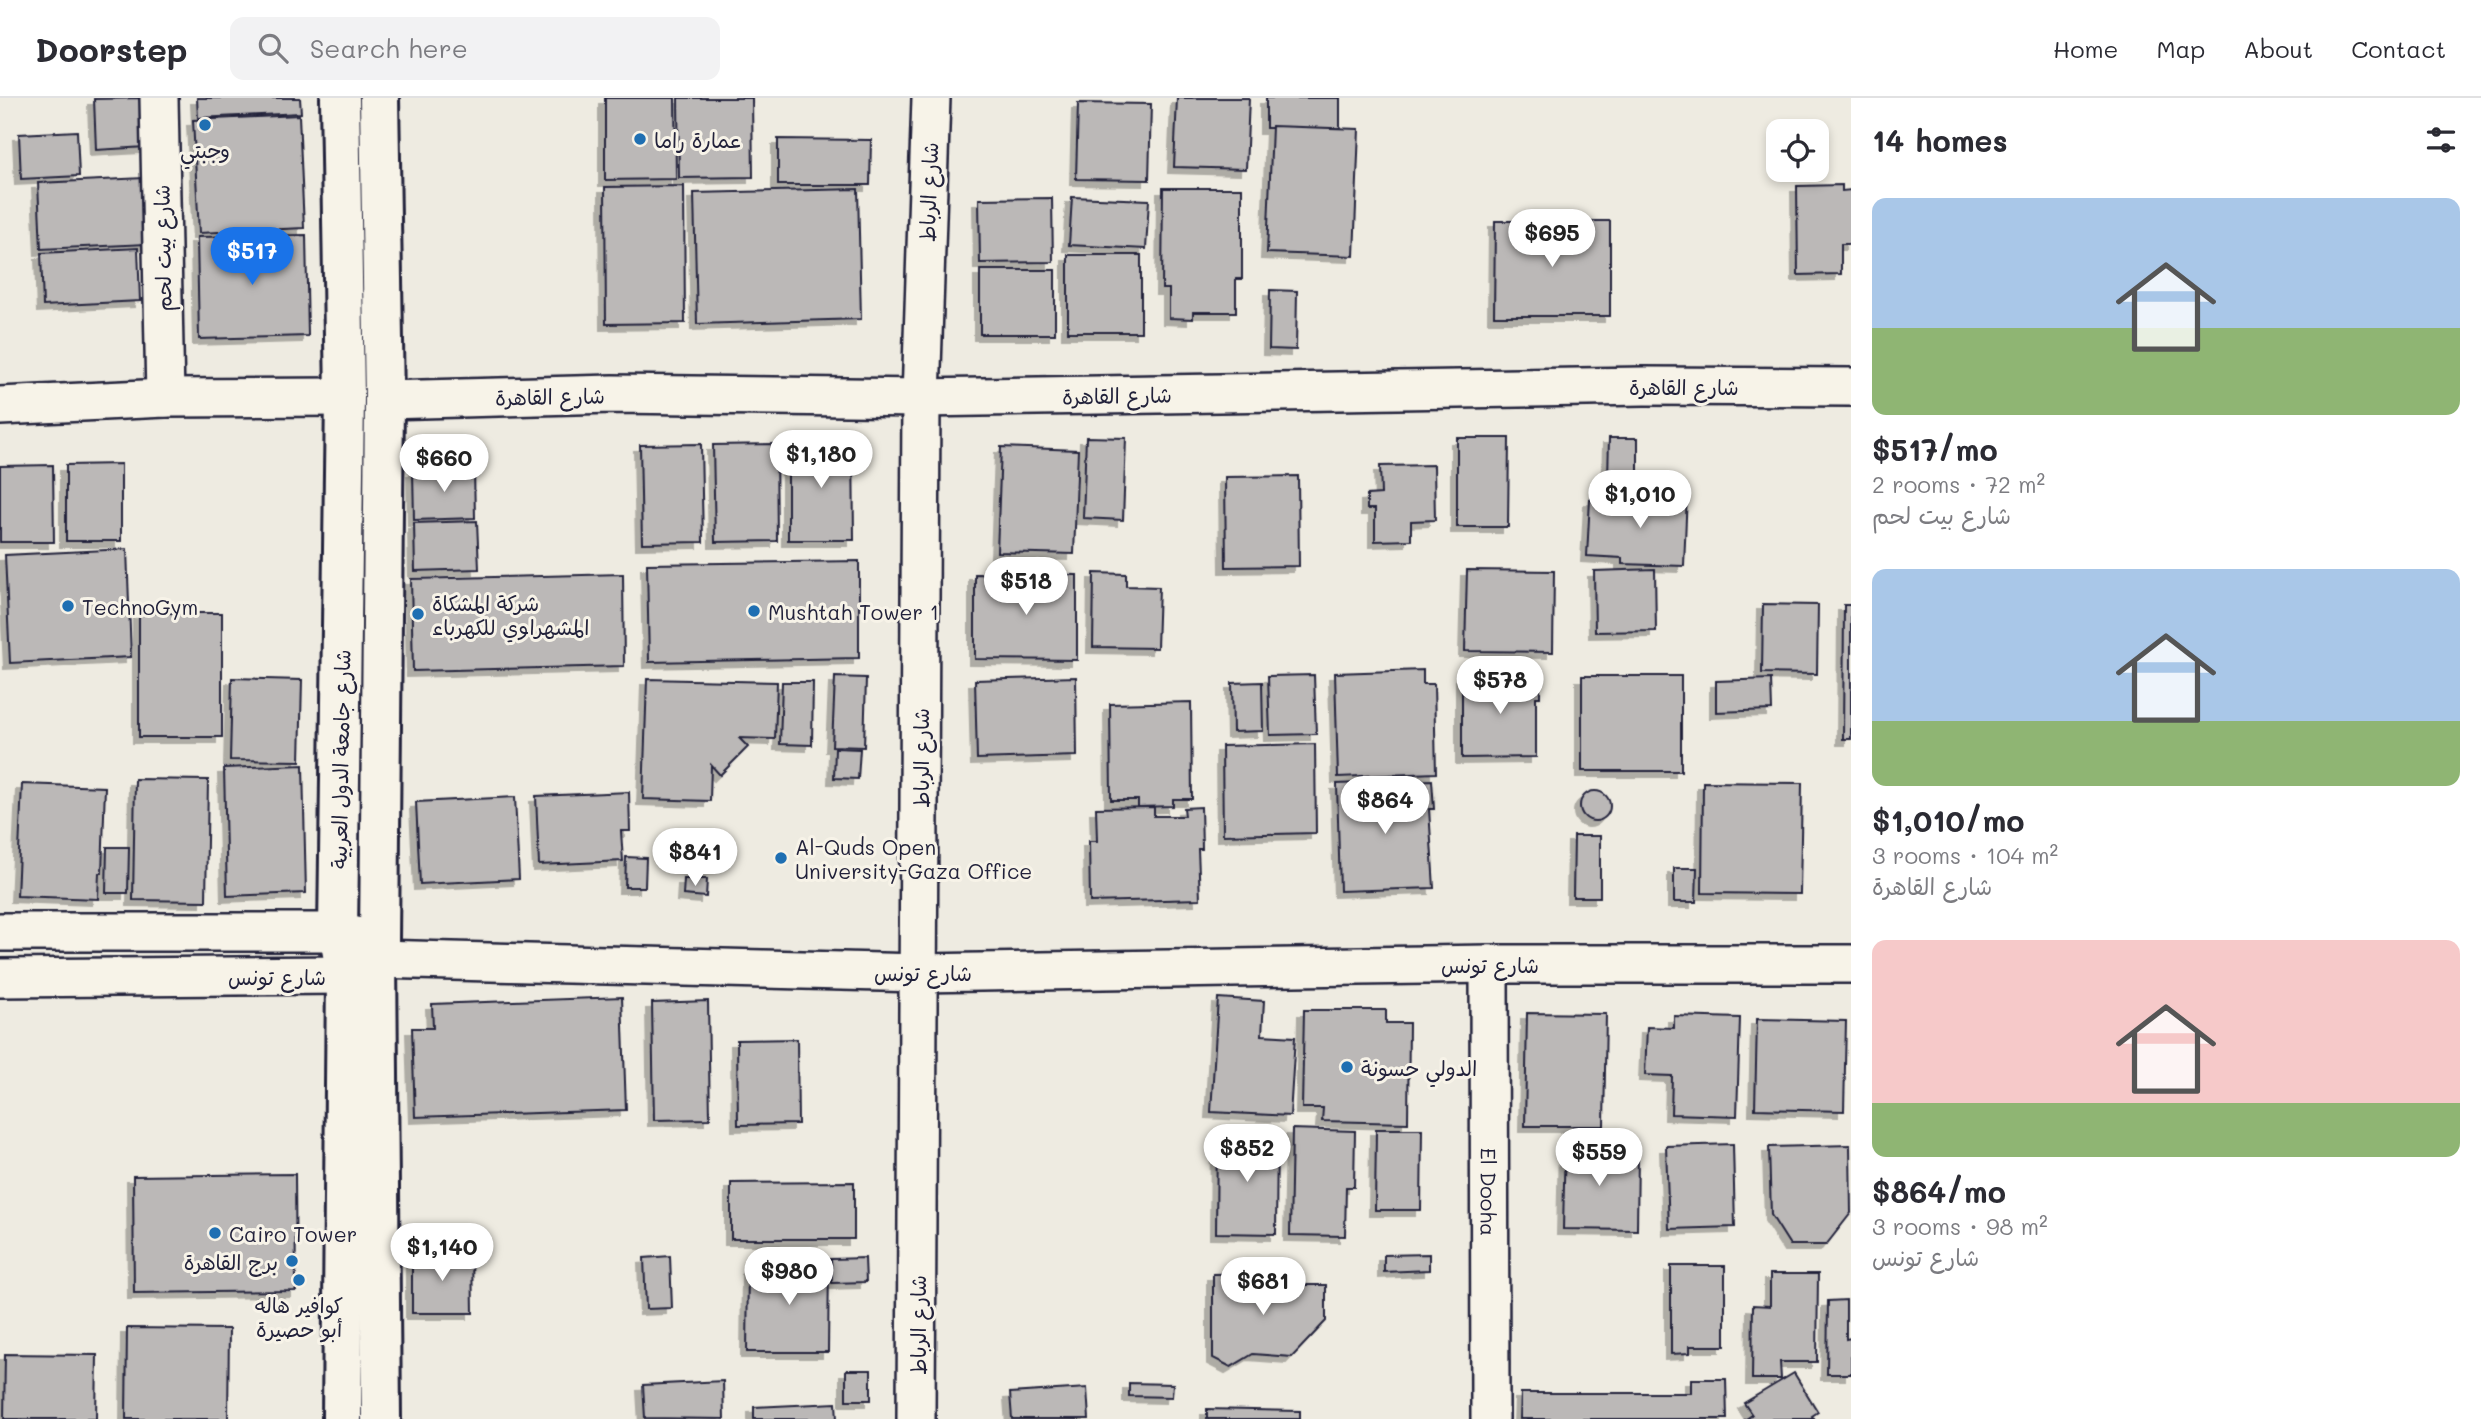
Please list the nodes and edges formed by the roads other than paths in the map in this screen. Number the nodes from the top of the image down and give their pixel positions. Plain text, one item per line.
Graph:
1 (159, 98) edge
2 (340, 98) edge
3 (379, 98) edge
4 (931, 98) edge
5 (1851, 387) edge
6 (345, 397) junction
7 (165, 398) junction
8 (921, 398) junction
9 (384, 400) junction
10 (0, 406) edge
11 (0, 932) edge
12 (338, 932) junction
13 (367, 958) junction
14 (1489, 964) junction
15 (1851, 964) edge
16 (920, 973) junction
17 (0, 978) edge
18 (342, 1419) edge
19 (381, 1419) edge
20 (916, 1419) edge
21 (1490, 1419) edge

1 - 7 street, شارع بيت لحم
2 - 6 main road, شارع جامعة الدول العربية
3 - 9 main road, شارع جامعة الدول العربية
4 - 8 street, شارع الرباط
5 - 8 street, شارع القاهرة
6 - 7 street
6 - 12 main road, شارع جامعة الدول العربية
7 - 10 street
8 - 9 street, شارع القاهرة
8 - 16 street, شارع الرباط
9 - 13 main road, شارع جامعة الدول العربية
11 - 12 street, شارع تونس
12 - 13 main road, شارع جامعة الدول العربية
13 - 16 street, شارع تونس
13 - 17 street, شارع تونس
13 - 18 main road, شارع جامعة الدول العربية
13 - 19 main road, شارع جامعة الدول العربية
14 - 15 street, شارع تونس
14 - 16 street, شارع تونس
14 - 21 street, El Dooha
16 - 20 street, شارع الرباط

